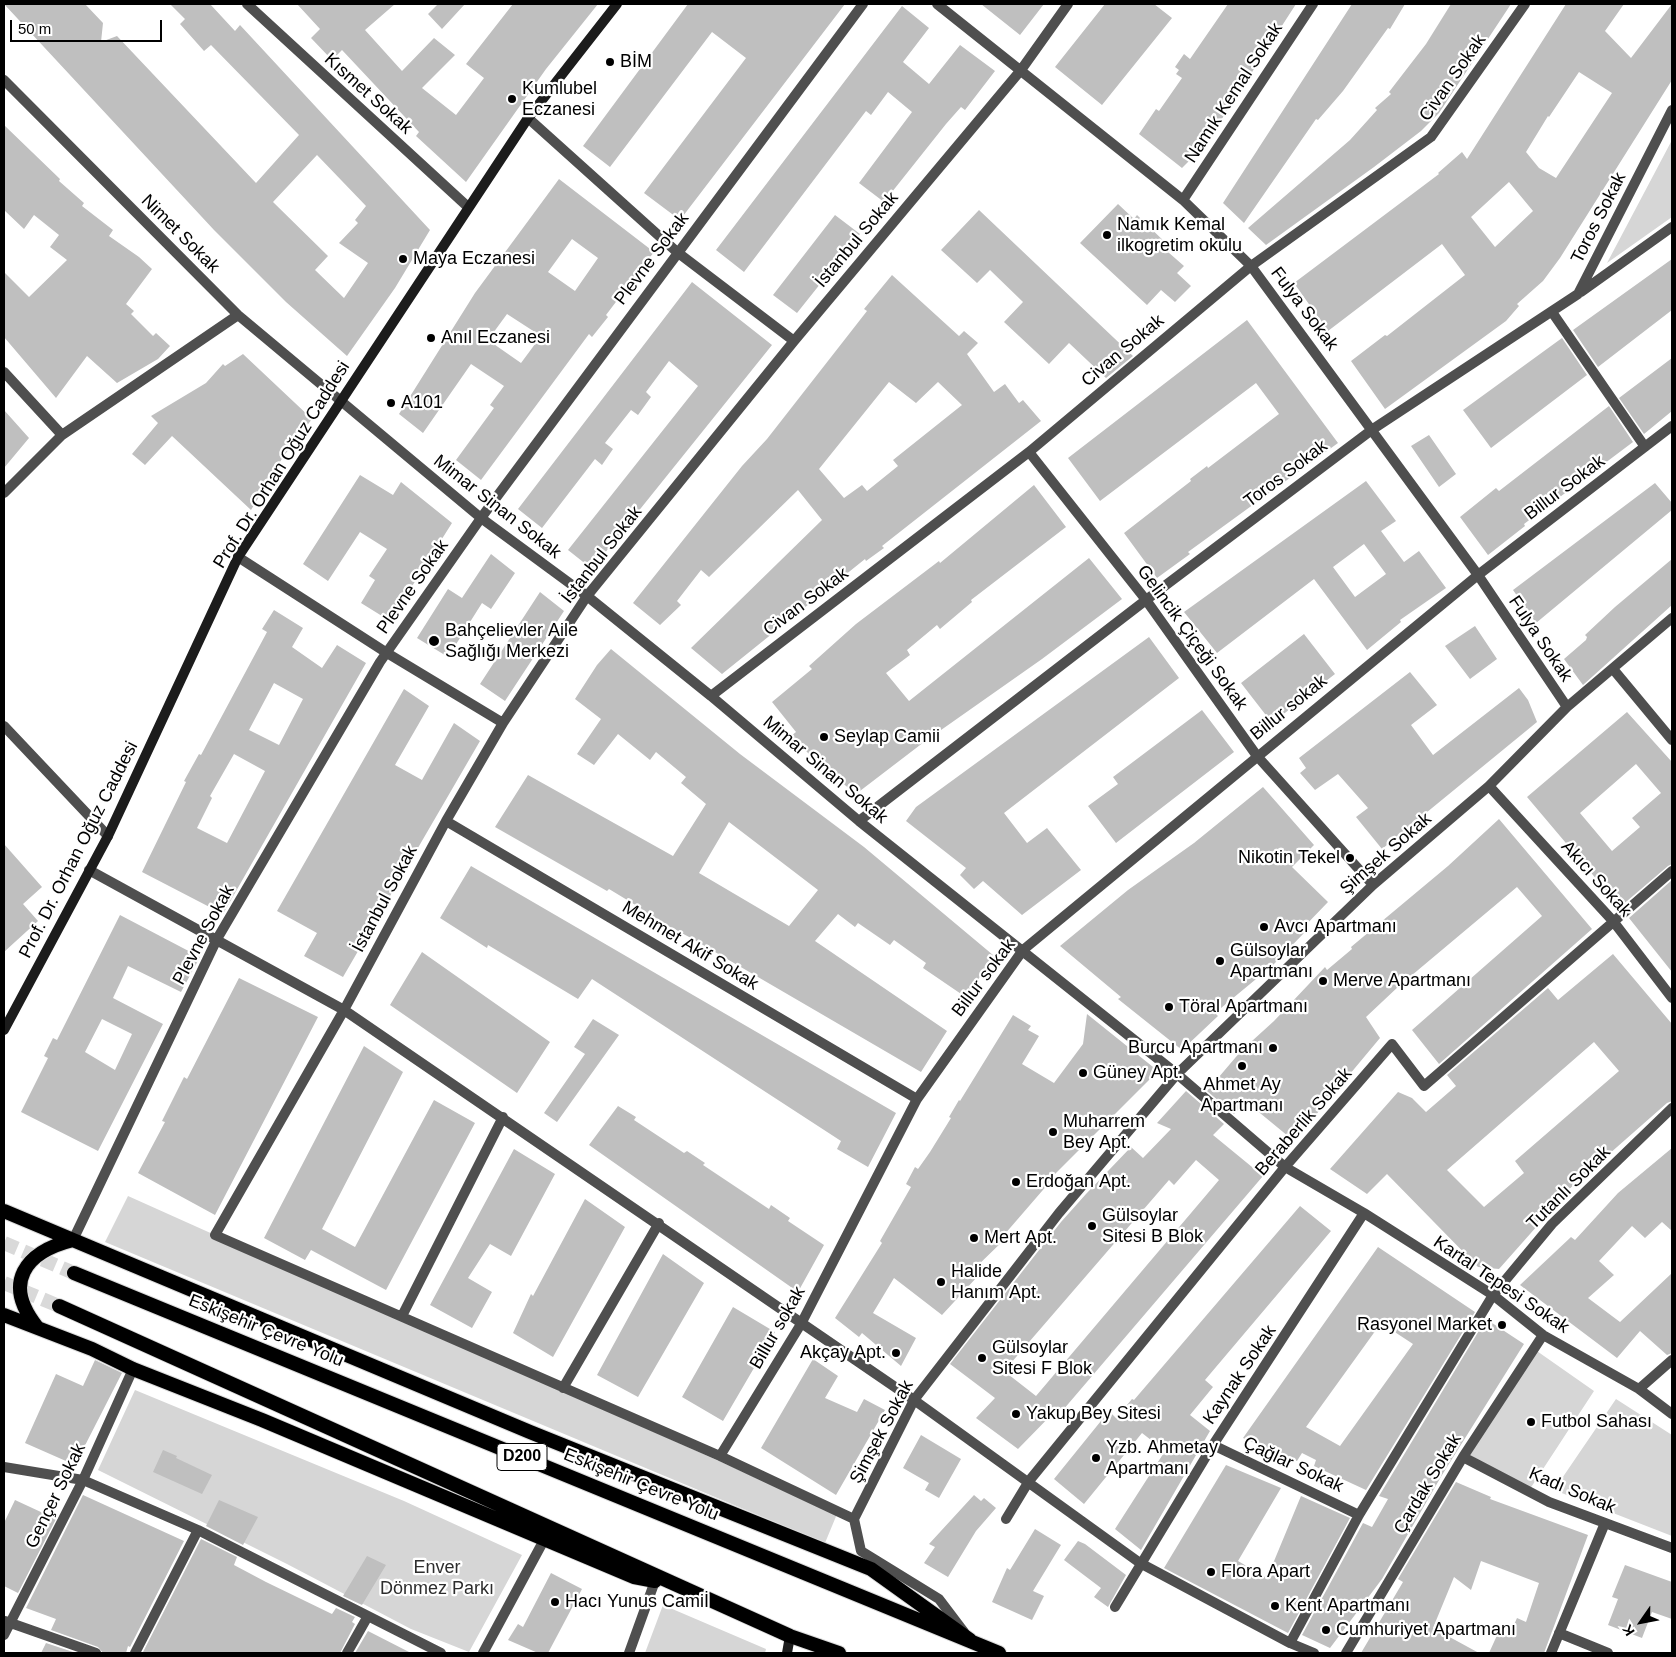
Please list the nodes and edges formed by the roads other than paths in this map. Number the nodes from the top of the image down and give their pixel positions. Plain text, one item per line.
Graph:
1 (617, 4) edge
2 (863, 4) edge
3 (937, 4) edge
4 (1068, 4) edge
5 (1313, 4) edge
6 (1525, 4) edge
7 (251, 5) edge
8 (1021, 70) junction
9 (4, 80) edge
10 (1672, 110) edge
11 (528, 118) junction
12 (1183, 200) junction
13 (468, 207) junction
14 (1672, 227) edge
15 (677, 252) junction
16 (1252, 266) junction
17 (1578, 294) junction
18 (1552, 312) junction
19 (238, 315) junction
20 (794, 341) junction
21 (4, 372) edge
22 (341, 401) junction
23 (1672, 426) edge
24 (1373, 429) junction
25 (62, 436) junction
26 (1645, 447) junction
27 (1029, 452) junction
28 (4, 493) edge
29 (481, 518) junction
30 (238, 557) junction
31 (1478, 575) junction
32 (588, 596) junction
33 (1146, 600) junction
34 (1672, 618) edge
35 (387, 653) junction
36 (1613, 669) junction
37 (711, 696) junction
38 (1567, 707) junction
39 (503, 723) junction
40 (4, 726) edge
41 (1672, 740) edge
42 (1257, 756) junction
43 (1489, 786) junction
44 (446, 821) junction
45 (859, 821) junction
46 (108, 836) junction
47 (89, 870) junction
48 (1672, 871) edge
49 (1373, 884) junction
50 (1613, 921) junction
51 (217, 939) junction
52 (1022, 950) junction
53 (1672, 998) edge
54 (344, 1010) junction
55 (4, 1030) edge
56 (1177, 1074) junction
57 (917, 1099) junction
58 (1672, 1108) edge
59 (503, 1117) junction
60 (1285, 1167) junction
61 (4, 1211) edge
62 (1364, 1213) junction
63 (659, 1223) junction
64 (73, 1240) junction
65 (74, 1273) tunnel mouth
66 (1494, 1295) junction
67 (59, 1306) tunnel mouth
68 (4, 1315) edge
69 (402, 1316) junction
70 (802, 1324) junction
71 (38, 1328) junction
72 (1543, 1336) junction
73 (1672, 1360) edge
74 (133, 1370) junction
75 (563, 1388) junction
76 (1639, 1389) junction
77 (914, 1400) junction
78 (1672, 1414) edge
79 (1213, 1445) junction
80 (720, 1456) junction
81 (1462, 1457) junction
82 (4, 1467) edge
83 (83, 1480) junction
84 (1029, 1481) junction
85 (1359, 1514) junction
86 (854, 1519) junction
87 (1006, 1519) dead end
88 (1605, 1523) junction
89 (198, 1530) junction
90 (544, 1540) junction
91 (1672, 1548) edge
92 (1140, 1563) junction
93 (655, 1581) junction
94 (1115, 1607) dead end
95 (368, 1616) junction
96 (7, 1622) edge
97 (1559, 1633) junction
98 (4, 1635) edge
99 (790, 1636) junction
100 (970, 1640) junction
101 (1290, 1643) junction
102 (96, 1653) edge
103 (135, 1653) edge
104 (347, 1653) edge
105 (441, 1653) edge
106 (483, 1653) edge
107 (629, 1653) edge
108 (787, 1653) edge
109 (839, 1653) edge
110 (999, 1653) edge
111 (1314, 1653) edge
112 (1346, 1653) edge
113 (1551, 1653) edge
114 (1608, 1653) edge

1 - 11 main road, Prof. Dr. Orhan Oğuz Caddesi
2 - 15 street, Plevne Sokak
3 - 8 street, Fulya Sokak
4 - 8 street, İstanbul Sokak
5 - 12 street, Namık Kemal Sokak
6 - 16 street, Civan Sokak
7 - 13 street, Kısmet Sokak
8 - 12 street, Fulya Sokak
8 - 20 street, İstanbul Sokak
9 - 19 street, Nimet Sokak
10 - 17 street, Toros Sokak
11 - 13 main road, Prof. Dr. Orhan Oğuz Caddesi
11 - 15 street
12 - 16 street, Fulya Sokak
13 - 22 main road, Prof. Dr. Orhan Oğuz Caddesi
14 - 17 street
15 - 20 street
15 - 29 street, Plevne Sokak
16 - 24 street, Fulya Sokak
16 - 27 street, Civan Sokak
17 - 18 street, Toros Sokak
18 - 24 street, Toros Sokak
18 - 26 street
19 - 22 street, Nimet Sokak
19 - 25 street
20 - 32 street, İstanbul Sokak
21 - 25 street
22 - 29 street, Mimar Sinan Sokak
22 - 30 main road, Prof. Dr. Orhan Oğuz Caddesi
23 - 26 street, Billur Sokak
24 - 31 street, Fulya Sokak
24 - 33 street, Toros Sokak
25 - 28 street
26 - 31 street, Billur Sokak
27 - 33 street, Gelincik Çiçeği Sokak
27 - 37 street, Civan Sokak
29 - 32 street, Mimar Sinan Sokak
29 - 35 street, Plevne Sokak
30 - 35 street
30 - 46 main road, Prof. Dr. Orhan Oğuz Caddesi
31 - 38 street, Fulya Sokak
31 - 42 street, Billur sokak
32 - 37 street, Mimar Sinan Sokak
32 - 39 street, İstanbul Sokak
33 - 42 street, Gelincik Çiçeği Sokak
33 - 45 street, Toros Sokak
34 - 36 street, Şimşek Sokak
35 - 39 street
35 - 51 street, Plevne Sokak
36 - 38 street, Şimşek Sokak
36 - 41 street
37 - 45 street, Mimar Sinan Sokak
38 - 43 street, Şimşek Sokak
39 - 44 street, İstanbul Sokak
40 - 46 street
42 - 49 street, Gelincik Çiçeği Sokak
42 - 52 street, Billur sokak
43 - 49 street, Şimşek Sokak
43 - 50 street, Akıcı Sokak
44 - 54 street, İstanbul Sokak
44 - 57 street, Mehmet Akif Sokak
45 - 52 street, Mimar Sinan Sokak
46 - 47 main road, Prof. Dr. Orhan Oğuz Caddesi
47 - 51 street
47 - 55 main road, Prof. Dr. Orhan Oğuz Caddesi
48 - 50 street, Beraberlik Sokak
49 - 56 street, Şimşek Sokak
50 - 53 street, Akıcı Sokak
50 - 60 street, Beraberlik Sokak
51 - 54 street
51 - 64 street, Plevne Sokak
52 - 56 street, Mimar Sinan Sokak
52 - 57 street, Billur sokak
54 - 59 street
54 - 69 street, İstanbul Sokak
56 - 60 street, Mimar Sinan Sokak
56 - 77 street, Şimşek Sokak
57 - 70 street, Billur sokak
58 - 66 street, Tutanlı Sokak
59 - 63 street
59 - 69 street
60 - 62 street, Kartal Tepesi Sokak
60 - 84 street, Beraberlik Sokak
61 - 64 highway
62 - 66 street, Kartal Tepesi Sokak
62 - 79 street, Kaynak Sokak
63 - 70 street
63 - 75 street
64 - 71 highway
64 - 100 highway
65 - 100 highway, Eskişehir Çevre Yolu / D200
66 - 72 street, Kartal Tepesi Sokak
66 - 85 street, Tutanlı Sokak
67 - 99 highway
68 - 71 highway
69 - 75 street
70 - 77 street
70 - 80 street, Billur sokak
71 - 74 highway
72 - 76 street, Kartal Tepesi Sokak
72 - 81 street, Çardak Sokak
73 - 76 street
74 - 83 street, Gençer Sokak
74 - 90 highway
75 - 80 street
76 - 78 street, Kartal Tepesi Sokak
77 - 84 street
77 - 86 street, Şimşek Sokak
79 - 85 street, Çağlar Sokak
79 - 92 street, Kaynak Sokak
80 - 86 street
81 - 88 street, Kadı Sokak
81 - 112 street, Çardak Sokak
82 - 83 street
83 - 89 street
83 - 96 street, Gençer Sokak
84 - 87 street, Beraberlik Sokak
84 - 92 street
85 - 101 street, Tutanlı Sokak
86 - 100 street
88 - 91 street, Kadı Sokak
88 - 97 street
89 - 95 street
89 - 103 street
90 - 93 highway
90 - 106 street
92 - 94 street, Kaynak Sokak
92 - 101 street
93 - 99 highway
93 - 107 street
95 - 104 street
95 - 105 street
96 - 98 street, Gençer Sokak
96 - 102 street
97 - 113 street
97 - 114 street
99 - 108 main road
99 - 109 highway
100 - 110 highway, Eskişehir Çevre Yolu / D200
101 - 111 street

